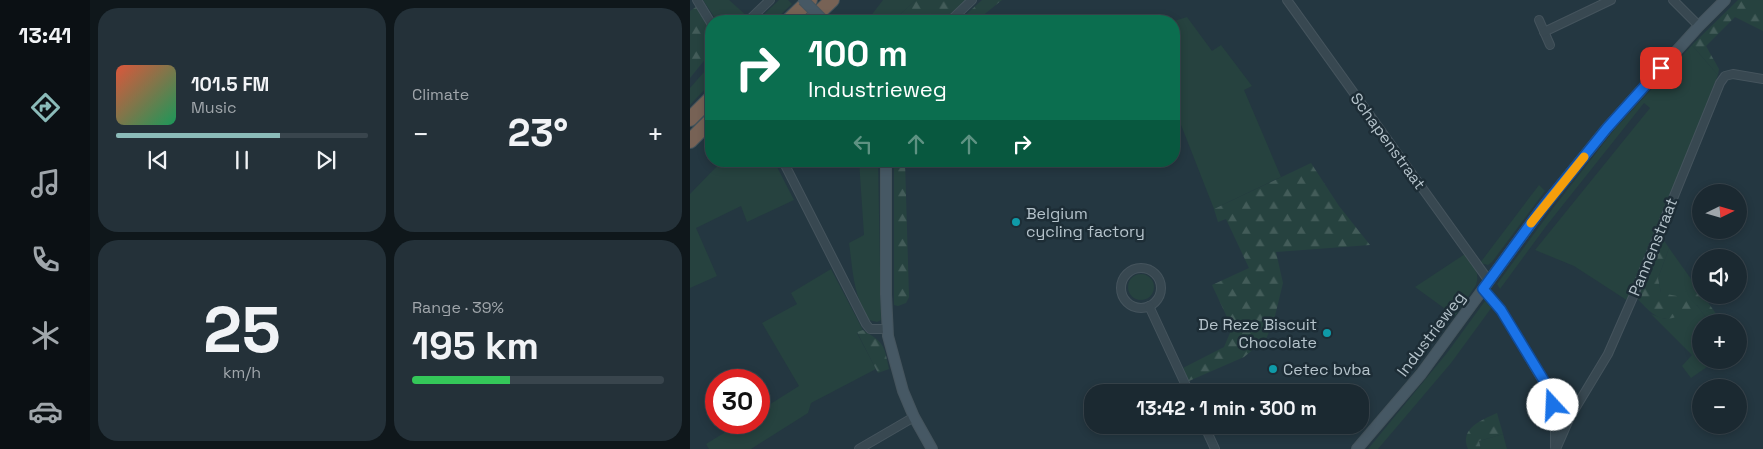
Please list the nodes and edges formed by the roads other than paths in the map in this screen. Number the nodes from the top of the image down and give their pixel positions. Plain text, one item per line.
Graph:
1 (697, 0) edge
2 (770, 0) edge
3 (803, 0) edge
4 (810, 0) edge
5 (832, 0) edge
6 (972, 0) edge
7 (1286, 0) edge
8 (1611, 0) edge
9 (1673, 0) edge
10 (1725, 0) edge
11 (706, 15) edge
12 (754, 15) edge
13 (794, 15) edge
14 (816, 15) edge
15 (818, 15) edge
16 (956, 15) edge
17 (1539, 20) dead end
18 (1699, 26) junction
19 (1544, 32) junction
20 (1550, 45) dead end
21 (1763, 79) edge
22 (705, 104) edge
23 (690, 119) edge
24 (705, 126) edge
25 (690, 141) edge
26 (786, 167) edge
27 (886, 167) edge
28 (1486, 285) junction
29 (1149, 306) junction
30 (888, 329) junction
31 (1185, 384) edge
32 (914, 417) junction
33 (1208, 434) edge
34 (859, 449) edge
35 (932, 449) edge
36 (1215, 449) edge
37 (1357, 449) edge
38 (1556, 449) edge

1 - 11 street
2 - 12 street
3 - 15 main road, bridge
4 - 13 highway
5 - 14 highway
6 - 16 street
7 - 28 street, Schapenstraat
8 - 19 street
9 - 18 street
10 - 18 main road, Industrieweg
17 - 19 street
18 - 28 main road, Industrieweg
19 - 20 street
21 - 38 street, Pannenstraat
22 - 23 highway
24 - 25 highway
26 - 30 street
27 - 30 main road
28 - 37 main road, Industrieweg
28 - 38 street, Schapenstraat
29 - 29 street
29 - 31 street
30 - 32 main road
32 - 34 street
32 - 35 main road
33 - 36 street

